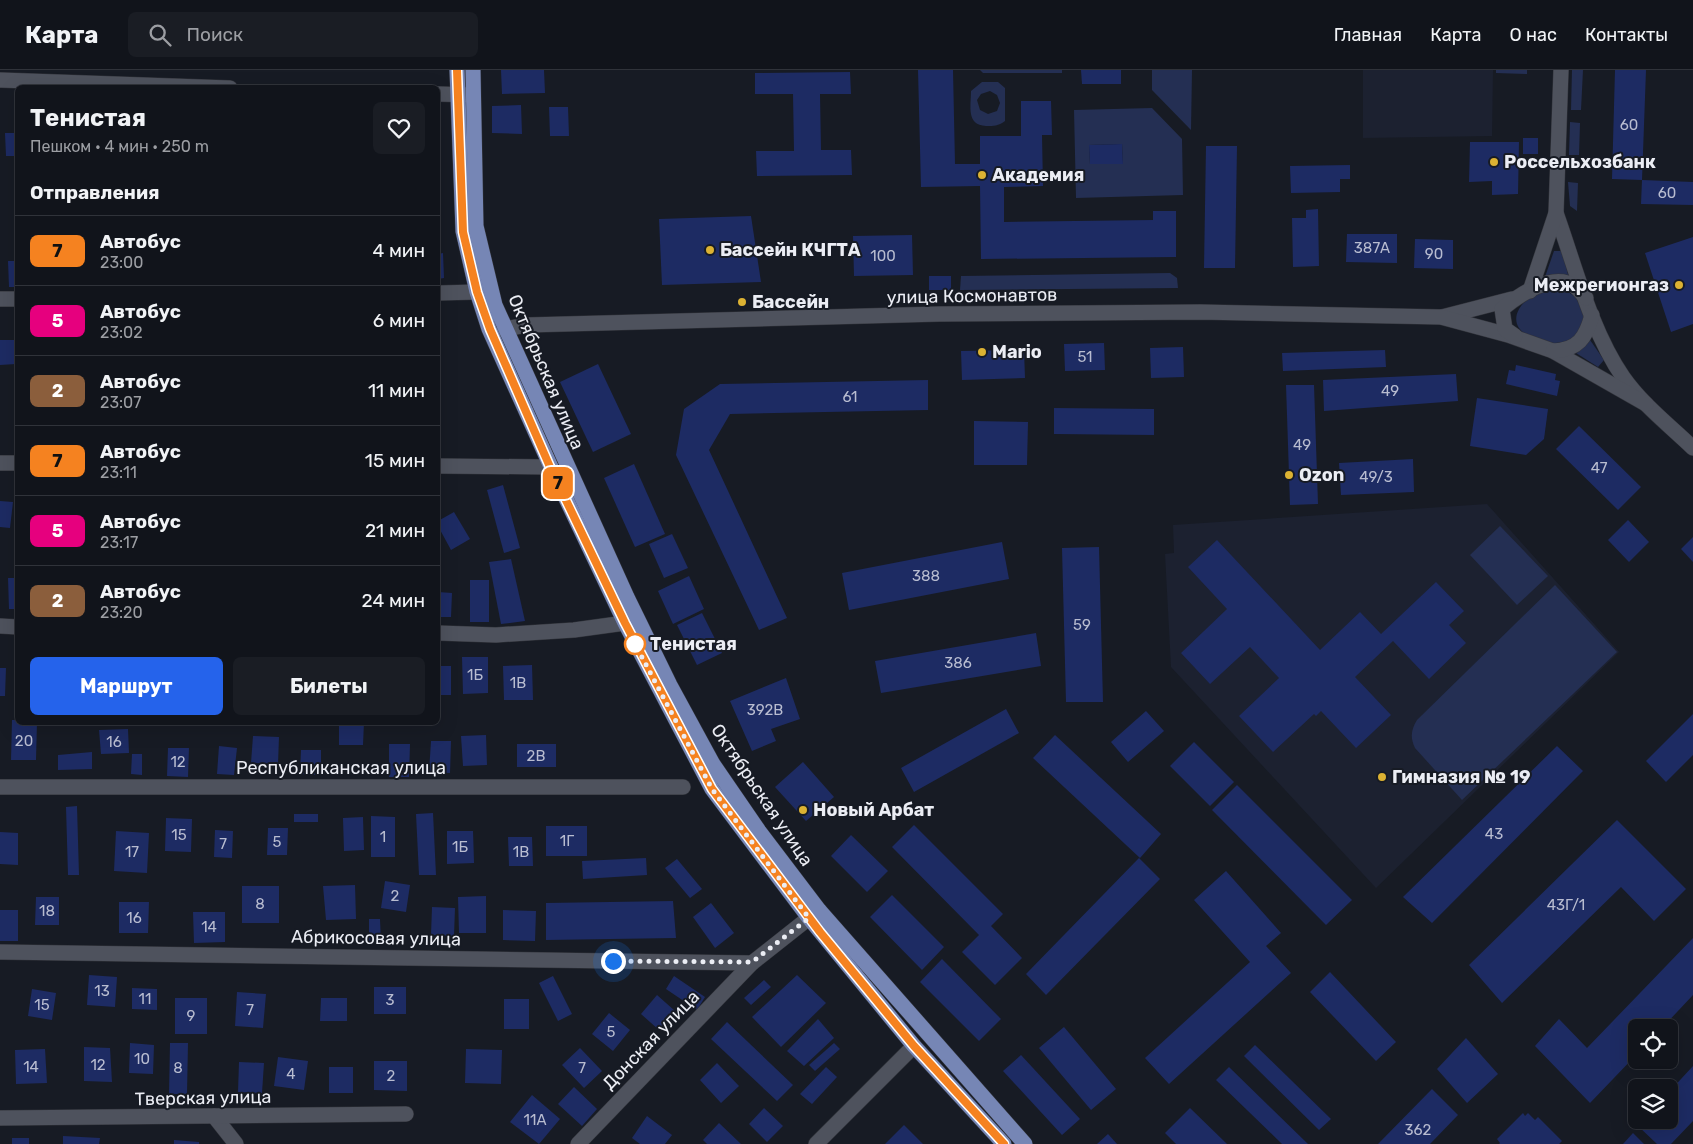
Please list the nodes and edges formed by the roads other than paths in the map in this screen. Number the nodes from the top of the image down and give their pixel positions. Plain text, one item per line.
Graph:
1 (457, 70) edge
2 (473, 70) edge
3 (1561, 70) edge
4 (0, 80) edge
5 (144, 85) edge
6 (440, 94) edge
7 (457, 94) junction
8 (473, 95) junction
9 (1556, 213) junction
10 (1530, 291) junction
11 (477, 292) junction
12 (440, 293) edge
13 (15, 298) edge
14 (1516, 298) junction
15 (1586, 298) junction
16 (0, 299) edge
17 (1592, 315) junction
18 (1441, 317) junction
19 (504, 329) junction
20 (1521, 340) junction
21 (1553, 351) junction
22 (1646, 404) junction
23 (1693, 448) edge
24 (0, 463) edge
25 (15, 464) edge
26 (440, 466) edge
27 (550, 467) junction
28 (625, 623) junction
29 (0, 626) edge
30 (15, 627) edge
31 (440, 633) edge
32 (0, 787) edge
33 (683, 787) dead end
34 (814, 914) junction
35 (0, 952) edge
36 (752, 962) junction
37 (914, 1046) junction
38 (406, 1114) dead end
39 (214, 1116) junction
40 (0, 1118) edge
41 (236, 1144) edge
42 (578, 1144) edge
43 (816, 1144) edge
44 (1004, 1144) edge
45 (1025, 1144) edge

1 - 7 main road, Октябрьская улица
2 - 8 main road, Октябрьская улица
3 - 9 street, улица Космонавтов
4 - 5 street
6 - 7 street
7 - 8 street
7 - 11 main road, Октябрьская улица
8 - 19 main road, Октябрьская улица
9 - 10 street, улица Космонавтов
9 - 15 street, улица Космонавтов
10 - 14 street, улица Космонавтов
10 - 15 street, улица Космонавтов
11 - 12 street
11 - 27 main road, Октябрьская улица
13 - 16 street
14 - 18 street, улица Космонавтов
14 - 20 street, улица Космонавтов
15 - 17 street, улица Космонавтов
17 - 21 street
17 - 22 street, улица Космонавтов
18 - 19 street, улица Космонавтов
18 - 20 street, улица Космонавтов
19 - 34 main road, Октябрьская улица
20 - 21 street, улица Космонавтов
21 - 22 street, улица Космонавтов
22 - 23 street, улица Космонавтов
24 - 25 street
26 - 27 street
27 - 28 main road, Октябрьская улица
28 - 31 street
28 - 34 main road, Октябрьская улица
29 - 30 street
32 - 33 street, Республиканская улица
34 - 36 street, Донская улица
34 - 37 main road, Октябрьская улица
34 - 45 main road, Октябрьская улица
35 - 36 street, Абрикосовая улица
36 - 42 street, Донская улица
37 - 43 street
37 - 44 main road, Октябрьская улица
38 - 39 street, Тверская улица
39 - 40 street, Тверская улица
39 - 41 street

